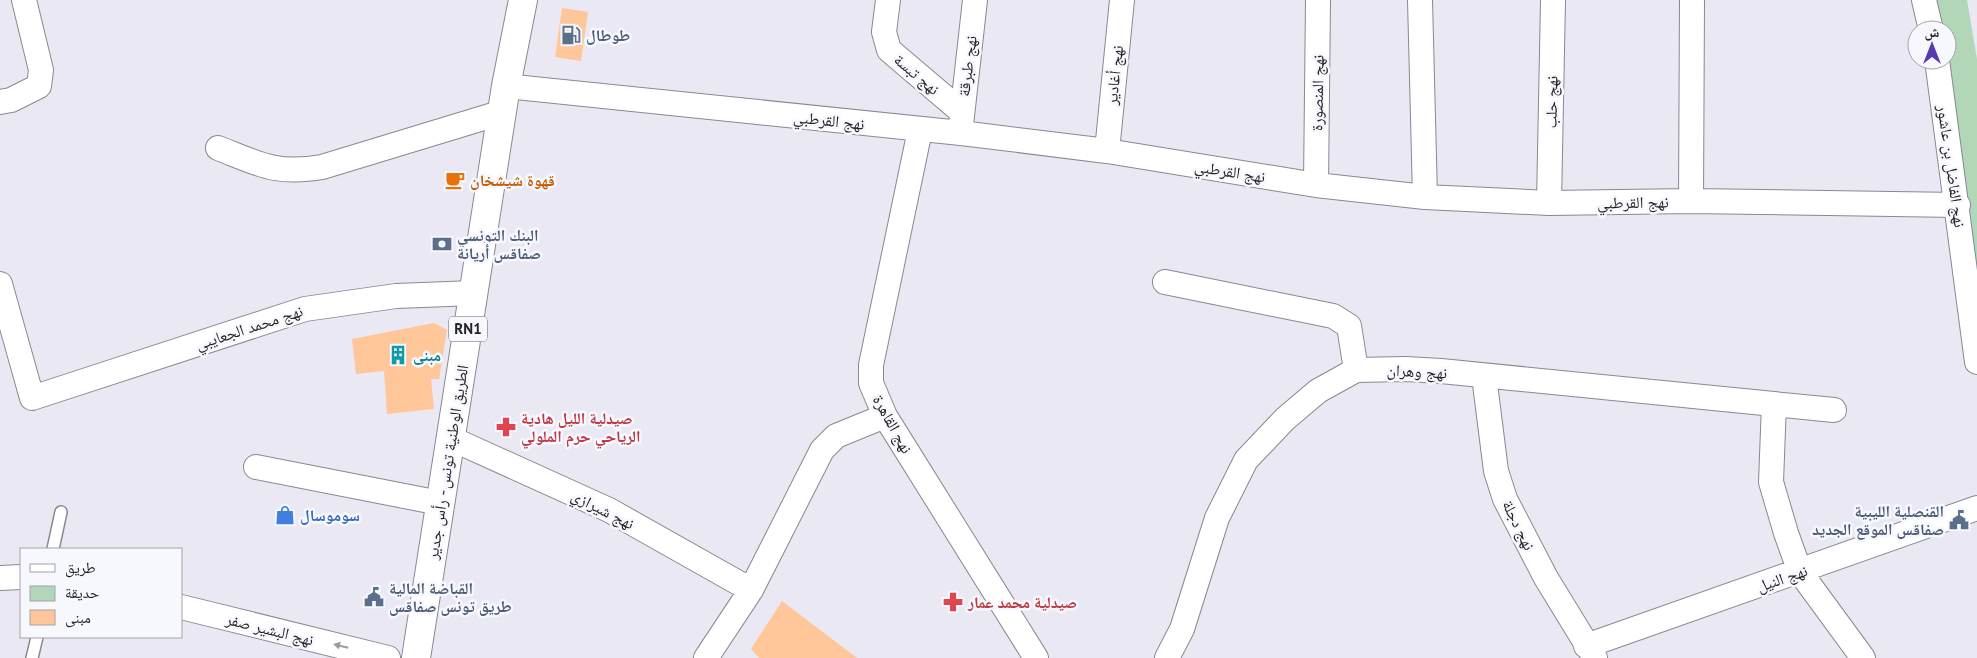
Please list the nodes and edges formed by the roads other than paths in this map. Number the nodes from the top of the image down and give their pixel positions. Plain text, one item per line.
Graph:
1 (24, 0) edge
2 (524, 0) edge
3 (888, 0) edge
4 (975, 0) edge
5 (1122, 0) edge
6 (1318, 0) edge
7 (1420, 0) edge
8 (1553, 0) edge
9 (1692, 0) edge
10 (1924, 0) edge
11 (1929, 20) edge
12 (1938, 70) edge
13 (506, 86) junction
14 (0, 102) edge
15 (503, 112) junction
16 (961, 122) junction
17 (920, 130) junction
18 (218, 148) dead end
19 (1107, 151) junction
20 (1316, 185) junction
21 (1425, 197) junction
22 (1691, 201) junction
23 (1549, 203) junction
24 (1958, 205) junction
25 (1166, 282) dead end
26 (0, 284) edge
27 (474, 293) junction
28 (1977, 362) edge
29 (1356, 370) junction
30 (1484, 376) junction
31 (1774, 404) junction
32 (1834, 410) dead end
33 (885, 416) junction
34 (450, 438) junction
35 (256, 467) dead end
36 (440, 503) junction
37 (1977, 508) edge
38 (60, 512) dead end
39 (53, 548) edge
40 (1800, 572) junction
41 (0, 578) edge
42 (20, 578) edge
43 (750, 590) junction
44 (182, 607) edge
45 (36, 638) edge
46 (1591, 652) edge
47 (32, 658) edge
48 (388, 658) edge
49 (416, 658) edge
50 (706, 658) edge
51 (1036, 658) edge
52 (1168, 658) edge
53 (1863, 658) edge

1 - 14 street
2 - 13 main road, الطريق الوطنية تونس - رأس جدير / RN1
3 - 16 street, نهج تبسة
4 - 16 street, نهج طبرقة
5 - 19 street, نهج أغادير
6 - 20 street, نهج المنصورة
7 - 21 street
8 - 23 street, نهج حلب
9 - 22 street
10 - 11 street
12 - 24 street, نهج الفاضل بن عاشور
13 - 15 main road, الطريق الوطنية تونس - رأس جدير / RN1
13 - 17 street, نهج القرطبي
15 - 18 street
15 - 27 main road, الطريق الوطنية تونس - رأس جدير / RN1
16 - 17 street, نهج القرطبي
16 - 19 street, نهج القرطبي
17 - 33 street, نهج القاهرة
19 - 20 street, نهج القرطبي
20 - 21 street, نهج القرطبي
21 - 23 street, نهج القرطبي
22 - 23 street, نهج القرطبي
22 - 24 street, نهج القرطبي
24 - 28 street, نهج الفاضل بن عاشور
25 - 29 street
26 - 27 street, نهج محمد الجعايبي
27 - 34 main road, الطريق الوطنية تونس - رأس جدير / RN1
29 - 30 street, نهج وهران
29 - 52 street, نهج وهران
30 - 31 street, نهج وهران
30 - 46 street, نهج دجلة
31 - 32 street, نهج وهران
31 - 40 street
33 - 43 street
33 - 51 street, نهج القاهرة
34 - 36 main road, الطريق الوطنية تونس - رأس جدير / RN1
34 - 43 street, نهج شيرازي
35 - 36 street
36 - 49 main road, الطريق الوطنية تونس - رأس جدير / RN1
37 - 40 street, نهج النيل
38 - 39 lane
40 - 46 street, نهج النيل
40 - 53 street
41 - 42 street
43 - 50 street
48 -> 44 street, نهج البشير صفر
45 - 47 lane

